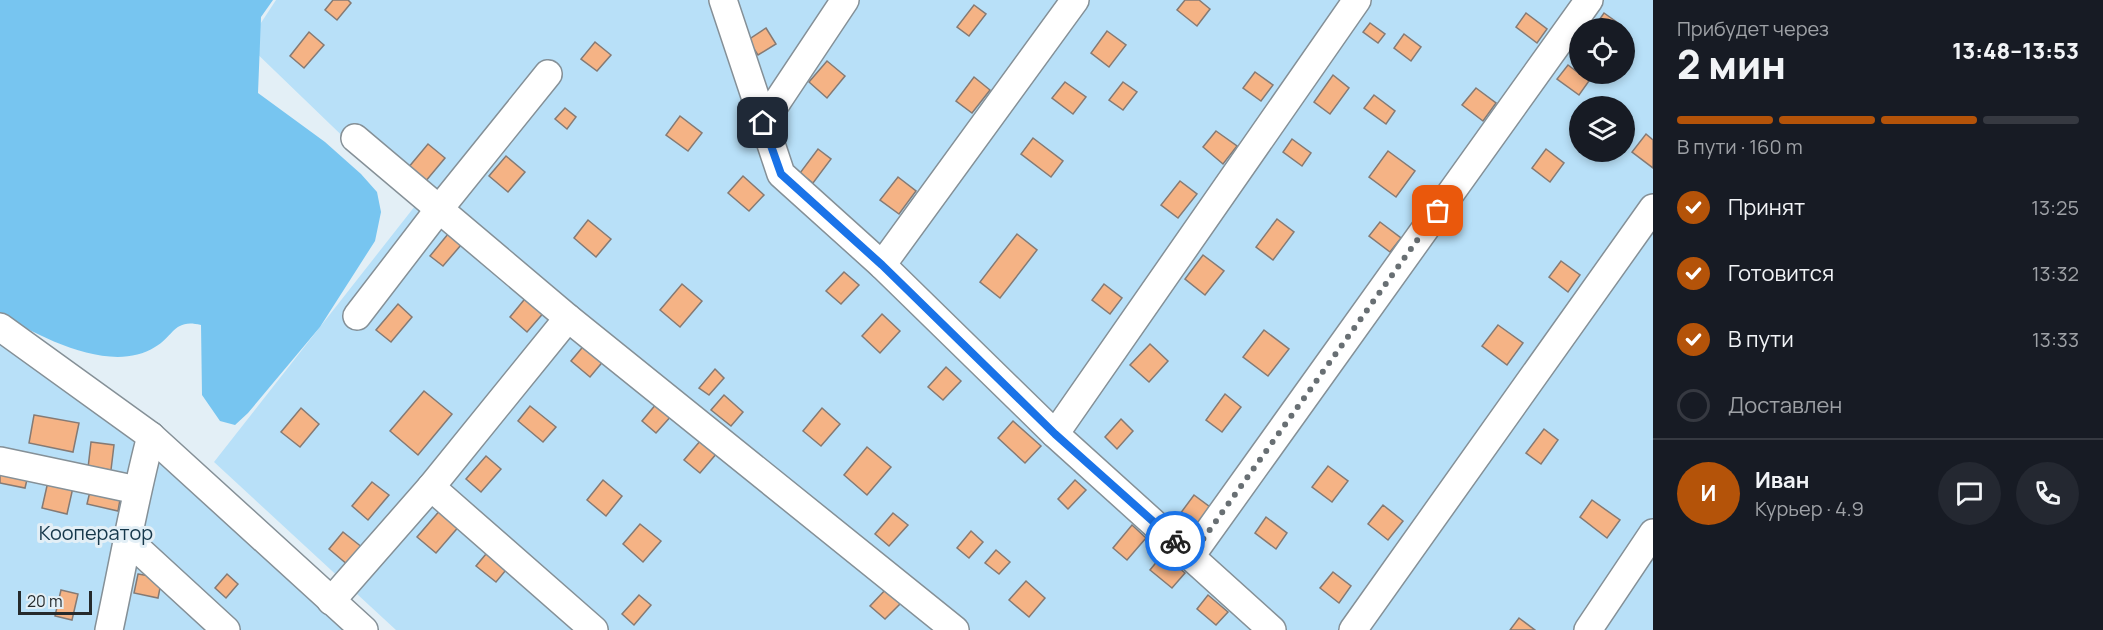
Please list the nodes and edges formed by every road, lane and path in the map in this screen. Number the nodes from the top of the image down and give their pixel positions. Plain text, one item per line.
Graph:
1 (723, 0) edge
2 (845, 0) edge
3 (1075, 0) edge
4 (1357, 0) edge
5 (1589, 0) edge
6 (548, 74) dead end
7 (763, 123) junction
8 (355, 138) dead end
9 (440, 208) junction
10 (1653, 208) edge
11 (882, 265) junction
12 (357, 316) dead end
13 (568, 318) junction
14 (0, 327) edge
15 (1055, 434) junction
16 (151, 436) junction
17 (0, 461) edge
18 (431, 487) junction
19 (137, 490) junction
20 (1653, 533) edge
21 (128, 540) junction
22 (1191, 556) junction
23 (332, 601) junction
24 (109, 630) edge
25 (226, 630) edge
26 (364, 630) edge
27 (594, 630) edge
28 (954, 630) edge
29 (1272, 630) edge
30 (1353, 630) edge
31 (1588, 630) edge

1 - 7 street
2 - 7 street
3 - 11 street
4 - 15 street
5 - 22 street
6 - 9 street
7 - 11 street
8 - 9 street
9 - 12 street
9 - 13 street
10 - 30 street
11 - 15 street
13 - 18 street
13 - 28 street
14 - 16 street
15 - 22 street
16 - 19 street
16 - 23 street
17 - 19 street
18 - 23 street
18 - 27 street
19 - 21 street
20 - 31 street
21 - 24 street
21 - 25 street
22 - 29 street
23 - 26 street

